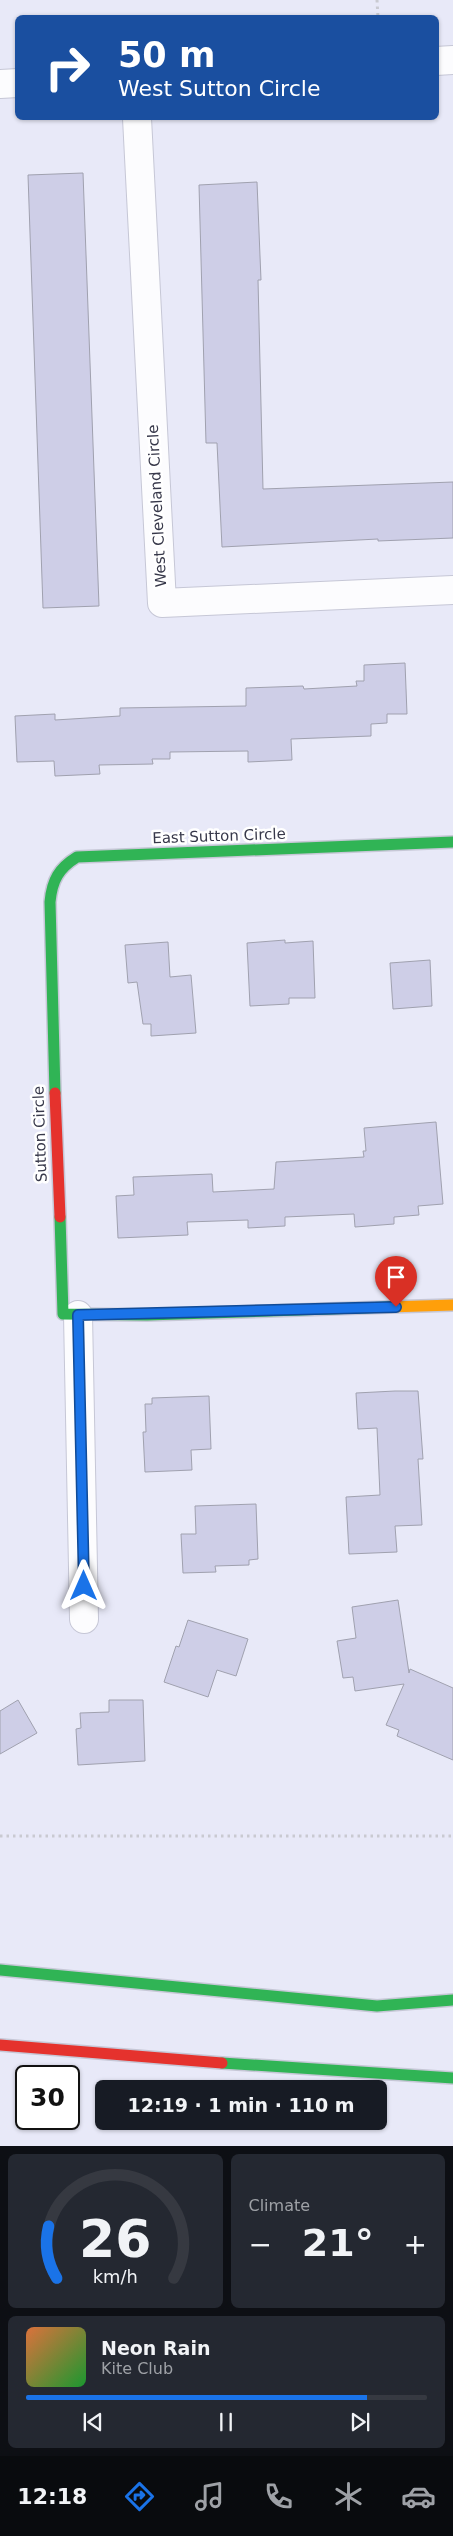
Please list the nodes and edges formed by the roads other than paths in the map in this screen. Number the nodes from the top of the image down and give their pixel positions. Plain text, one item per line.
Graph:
1 (453, 60) edge
2 (439, 61) edge
3 (15, 83) edge
4 (0, 84) edge
5 (137, 120) edge
6 (453, 590) edge
7 (453, 842) edge
8 (50, 936) joint
9 (453, 1305) edge
10 (78, 1315) junction
11 (84, 1619) dead end
12 (0, 1970) edge
13 (453, 2000) edge
14 (0, 2045) edge
15 (453, 2078) edge

1 - 2 street
3 - 4 street
5 - 6 street, West Cleveland Circle
7 - 8 street, East Sutton Circle
8 - 10 street, Sutton Circle
9 - 10 street
10 - 11 street
12 - 13 street
14 - 15 street

